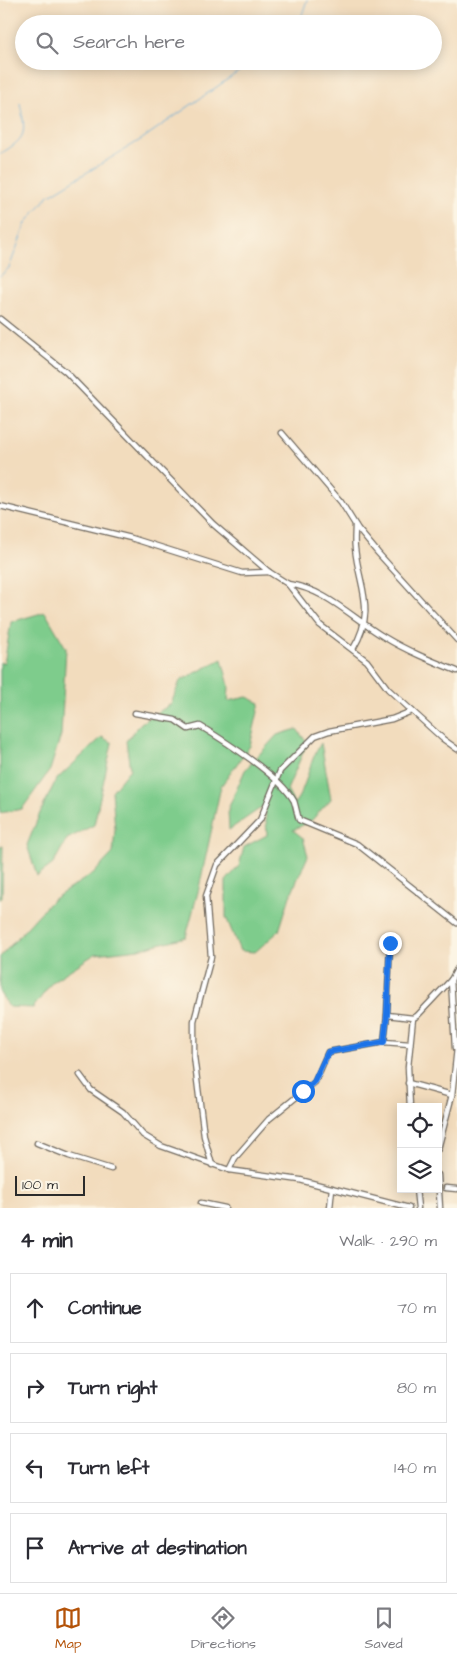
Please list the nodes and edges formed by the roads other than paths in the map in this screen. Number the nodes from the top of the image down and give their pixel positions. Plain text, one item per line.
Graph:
1 (0, 319) edge
2 (282, 433) dead end
3 (0, 506) edge
4 (355, 524) junction
5 (269, 572) junction
6 (288, 584) junction
7 (364, 622) junction
8 (457, 640) edge
9 (353, 650) junction
10 (457, 671) edge
11 (412, 711) junction
12 (135, 713) dead end
13 (457, 749) edge
14 (274, 780) junction
15 (457, 922) edge
16 (390, 943) dead end
17 (457, 969) edge
18 (451, 980) junction
19 (456, 1011) edge
20 (387, 1015) junction
21 (413, 1018) junction
22 (384, 1042) junction
23 (410, 1044) junction
24 (456, 1048) edge
25 (80, 1075) dead end
26 (408, 1083) junction
27 (452, 1095) junction
28 (410, 1103) edge
29 (37, 1143) dead end
30 (438, 1148) edge
31 (212, 1165) junction
32 (112, 1169) dead end
33 (229, 1170) junction
34 (332, 1188) junction
35 (446, 1188) dead end
36 (457, 1189) edge
37 (416, 1193) edge
38 (439, 1193) edge
39 (202, 1203) dead end
40 (225, 1208) edge
41 (330, 1208) edge
42 (409, 1208) edge
43 (418, 1208) edge
44 (440, 1208) edge

1 - 5 street
2 - 4 street
3 - 5 street
4 - 7 street
4 - 8 street
5 - 6 street
6 - 7 street
6 - 9 street
7 - 9 street
7 - 10 street
9 - 11 street
11 - 13 street
11 - 14 street
12 - 14 street
14 - 15 street
14 - 31 street
16 - 20 street
17 - 18 street
18 - 19 street
18 - 21 street
19 - 24 street
20 - 21 street
20 - 22 street
21 - 23 street
22 - 23 street
22 - 33 street
23 - 26 street
24 - 27 street
25 - 31 street
26 - 27 street
26 - 28 street
27 - 30 street
29 - 32 street
31 - 33 street
33 - 34 street
34 - 41 street
34 - 42 street
35 - 36 street
37 - 43 street
38 - 44 street
39 - 40 street

